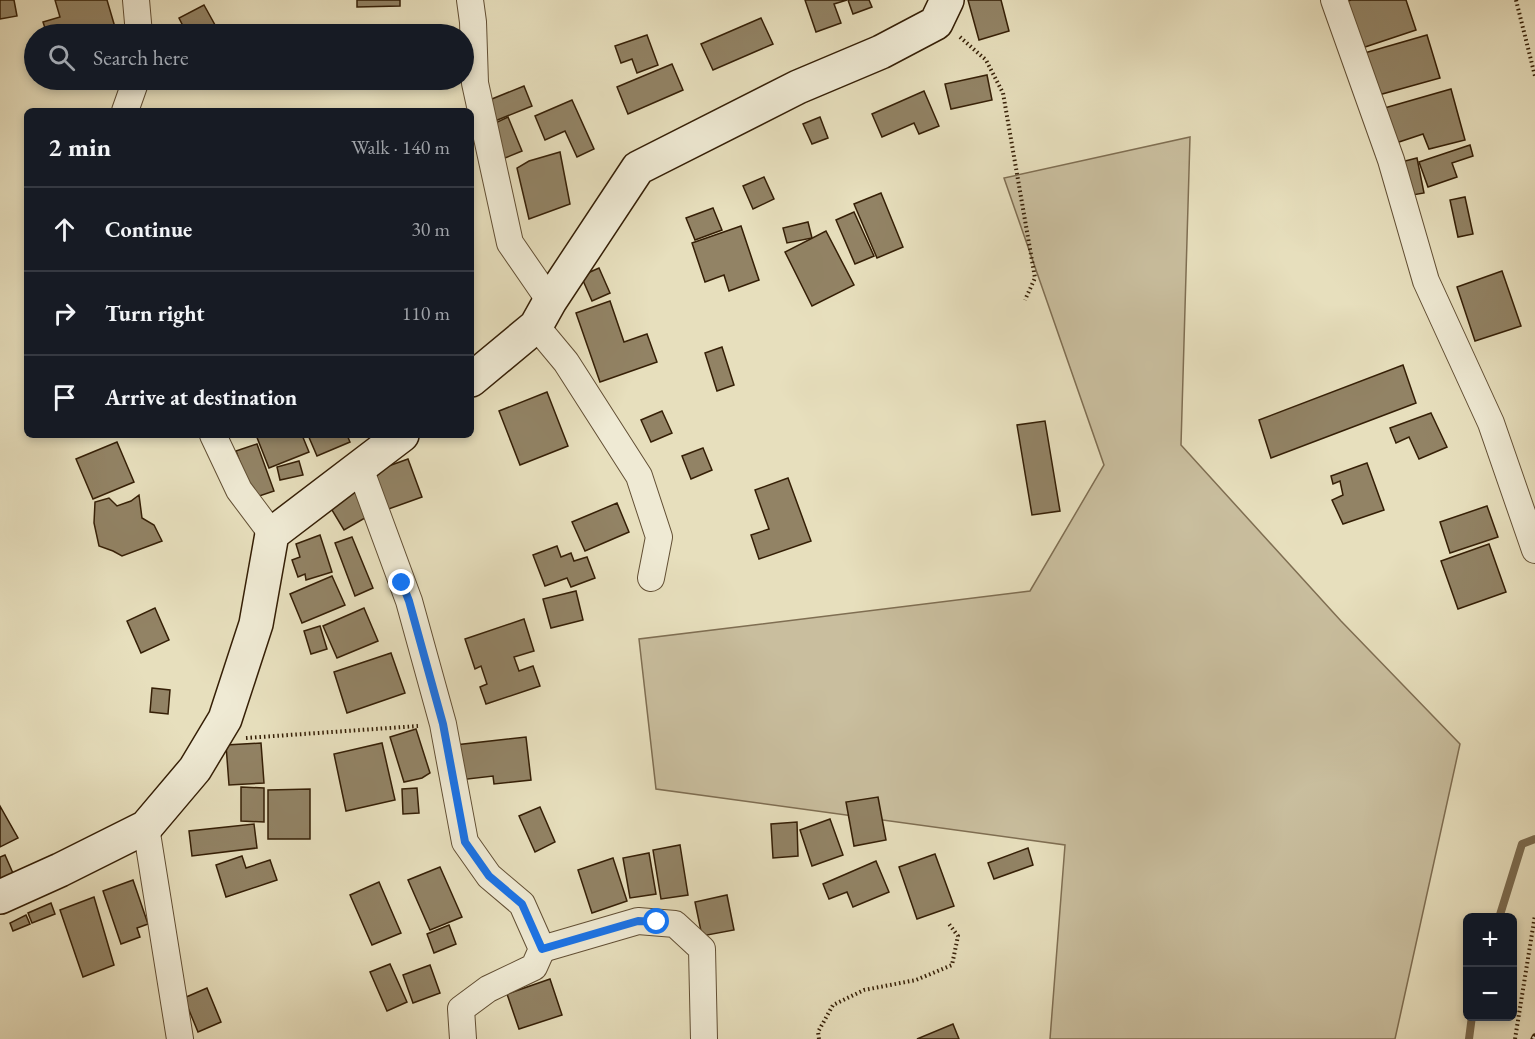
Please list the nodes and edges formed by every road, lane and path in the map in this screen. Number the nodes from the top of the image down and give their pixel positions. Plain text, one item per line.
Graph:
1 (136, 0) edge
2 (470, 0) edge
3 (1334, 0) edge
4 (1516, 0) edge
5 (942, 11) edge
6 (138, 24) edge
7 (473, 24) edge
8 (474, 52) edge
9 (1535, 76) edge
10 (132, 90) edge
11 (126, 108) edge
12 (1025, 300) dead end
13 (543, 313) junction
14 (474, 377) edge
15 (214, 438) edge
16 (398, 438) edge
17 (360, 468) junction
18 (272, 534) junction
19 (1535, 550) edge
20 (651, 578) dead end
21 (443, 724) junction
22 (211, 741) junction
23 (146, 827) junction
24 (0, 897) edge
25 (1535, 915) edge
26 (949, 924) dead end
27 (542, 949) junction
28 (180, 1039) edge
29 (463, 1039) edge
30 (704, 1039) edge
31 (819, 1039) edge
32 (1515, 1039) edge

1 - 6 street
2 - 7 street
3 - 19 street
4 - 9 path
5 - 12 path
5 - 13 street
8 - 13 street
10 - 11 street
13 - 14 street
13 - 20 street
15 - 18 street
16 - 17 street
17 - 18 street
17 - 21 street
18 - 22 street
21 - 22 path
21 - 27 street
22 - 23 street
23 - 24 street
23 - 28 street
25 - 32 path
26 - 31 path
27 - 29 street
27 - 30 street

